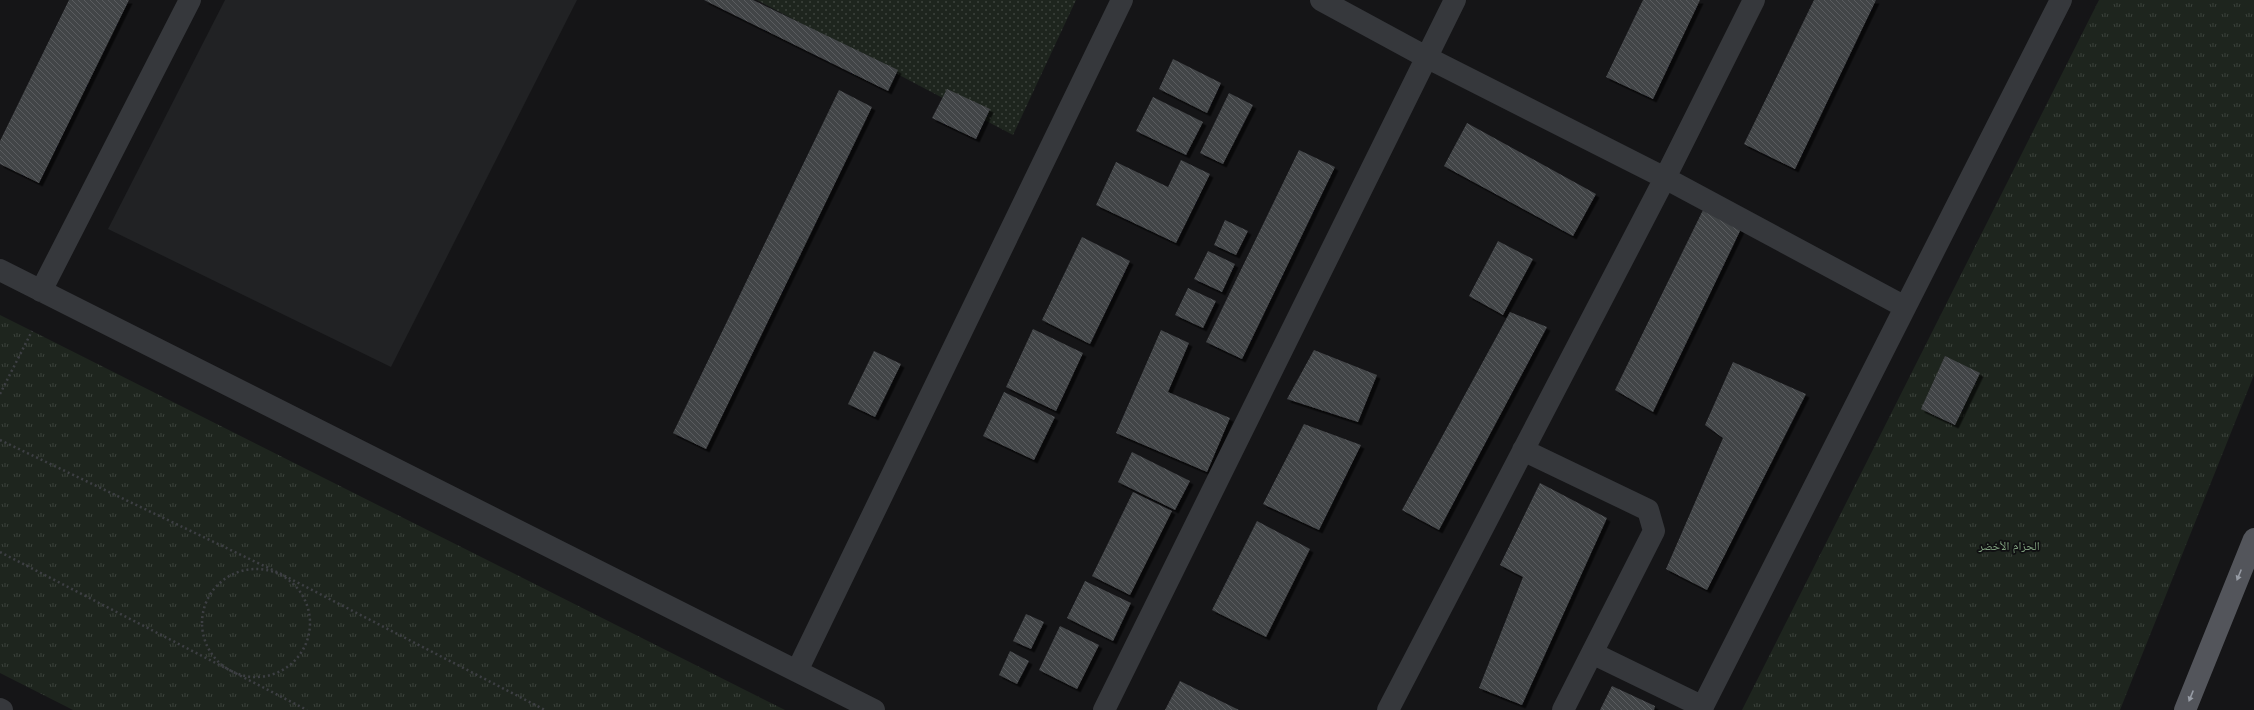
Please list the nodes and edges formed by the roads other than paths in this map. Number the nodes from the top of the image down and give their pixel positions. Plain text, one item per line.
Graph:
1 (190, 0) edge
2 (1122, 0) edge
3 (1321, 0) edge
4 (1455, 0) edge
5 (1754, 0) edge
6 (2061, 0) edge
7 (1426, 57) junction
8 (1665, 178) junction
9 (0, 270) edge
10 (42, 291) junction
11 (1905, 307) junction
12 (1523, 450) junction
13 (2254, 539) edge
14 (1592, 653) junction
15 (798, 671) junction
16 (1702, 708) edge
17 (874, 710) edge
18 (1104, 710) edge
19 (1388, 710) edge
20 (1563, 710) edge
21 (2185, 710) edge

1 - 10 street
2 - 15 street
3 - 7 street
4 - 7 street
5 - 8 street
6 - 11 street
7 - 8 street
7 - 18 street
8 - 11 street
8 - 12 street
9 - 10 street
10 - 15 street
11 - 16 street
12 - 14 street
12 - 19 street
13 -> 21 main road
14 - 16 street
14 - 20 street
15 - 17 street

